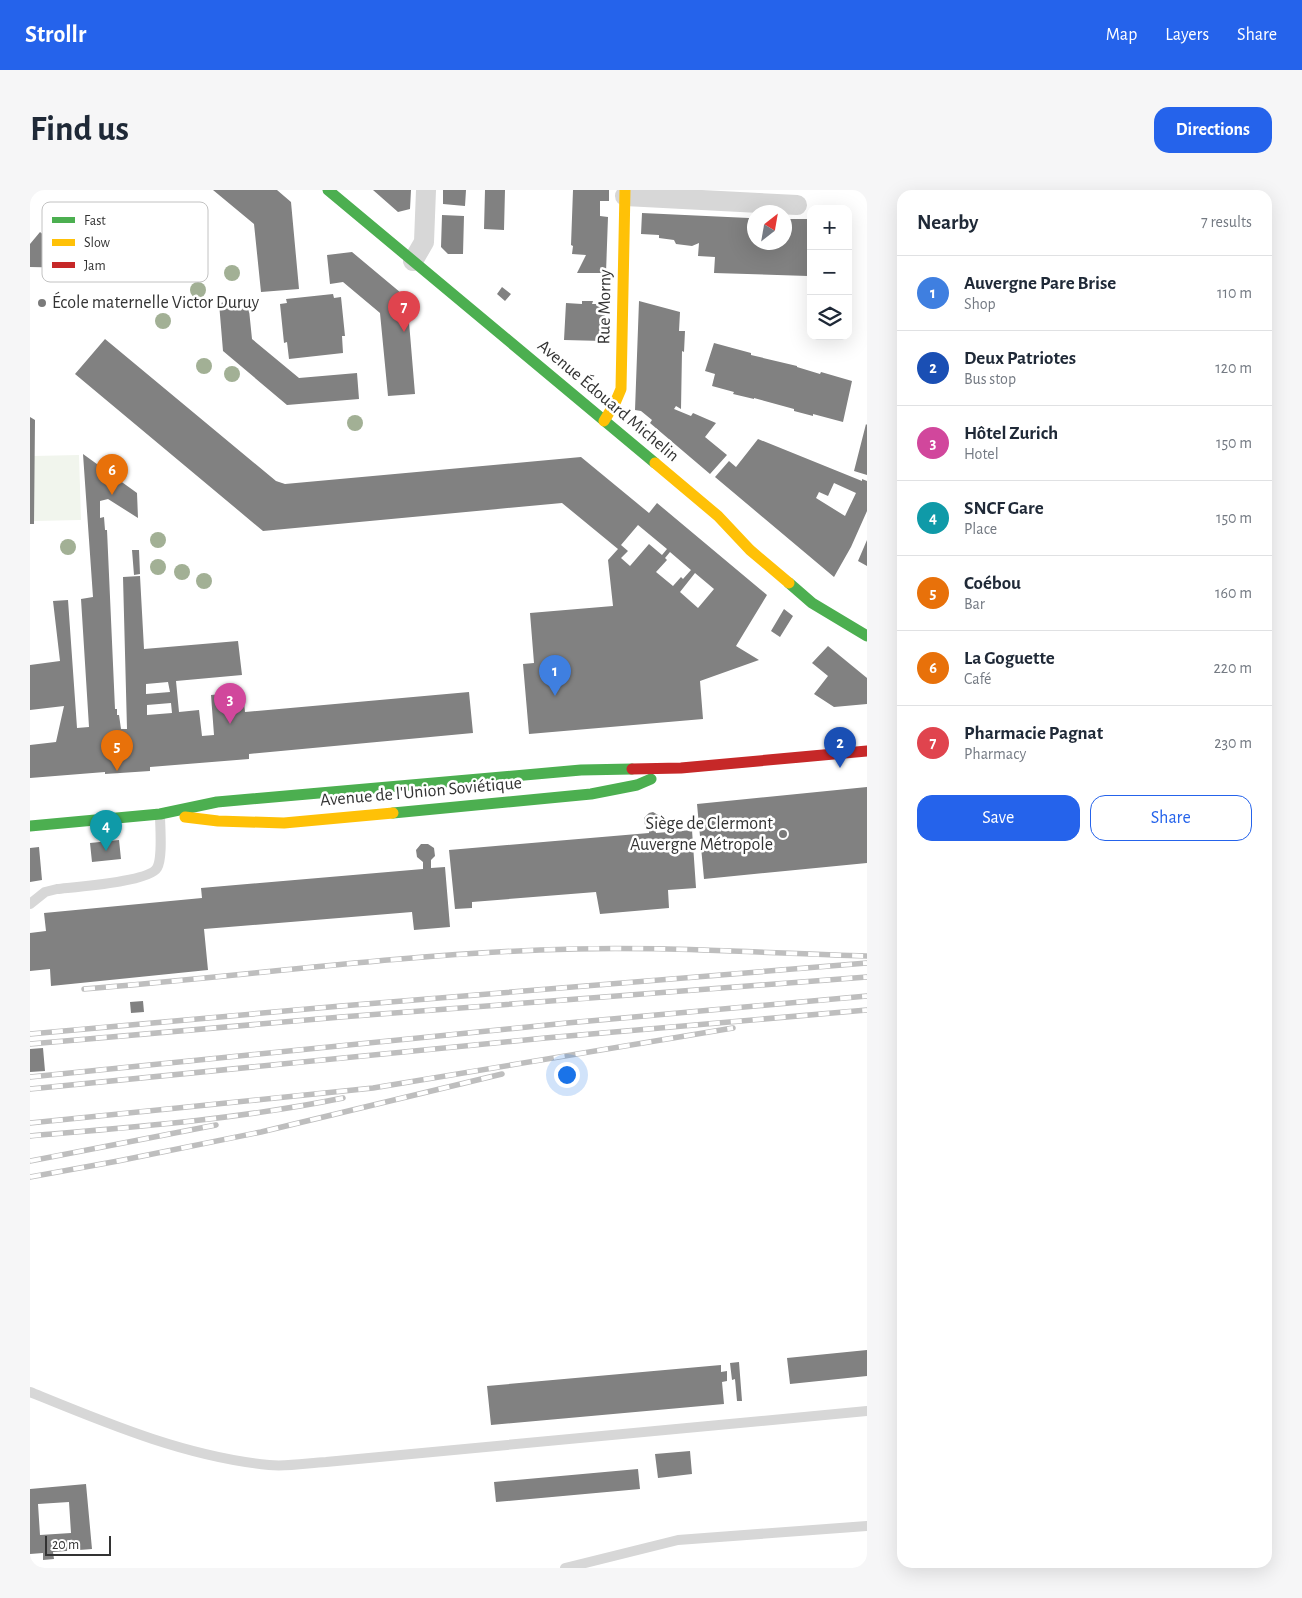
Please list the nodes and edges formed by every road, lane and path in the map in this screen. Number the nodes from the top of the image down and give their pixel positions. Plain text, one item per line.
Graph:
1 (328, 190) edge
2 (426, 190) edge
3 (625, 193) edge
4 (797, 205) dead end
5 (413, 261) junction
6 (604, 421) junction
7 (867, 636) edge
8 (867, 751) edge
9 (681, 768) junction
10 (160, 814) junction
11 (30, 826) edge
12 (30, 904) edge
13 (30, 1392) edge
14 (867, 1411) edge
15 (867, 1526) edge
16 (565, 1568) edge

1 - 5 street, Avenue Édouard Michelin
2 - 5 street
3 - 4 street
3 - 6 street, Rue Morny
5 - 6 street, Avenue Édouard Michelin
6 - 7 street, Avenue Édouard Michelin
8 - 9 street, Avenue de l'Union Soviétique
9 - 10 street, Avenue de l'Union Soviétique
9 - 10 street, Avenue de l'Union Soviétique
10 - 11 street, Avenue de l'Union Soviétique
10 - 12 lane
13 - 14 lane
15 - 16 lane

